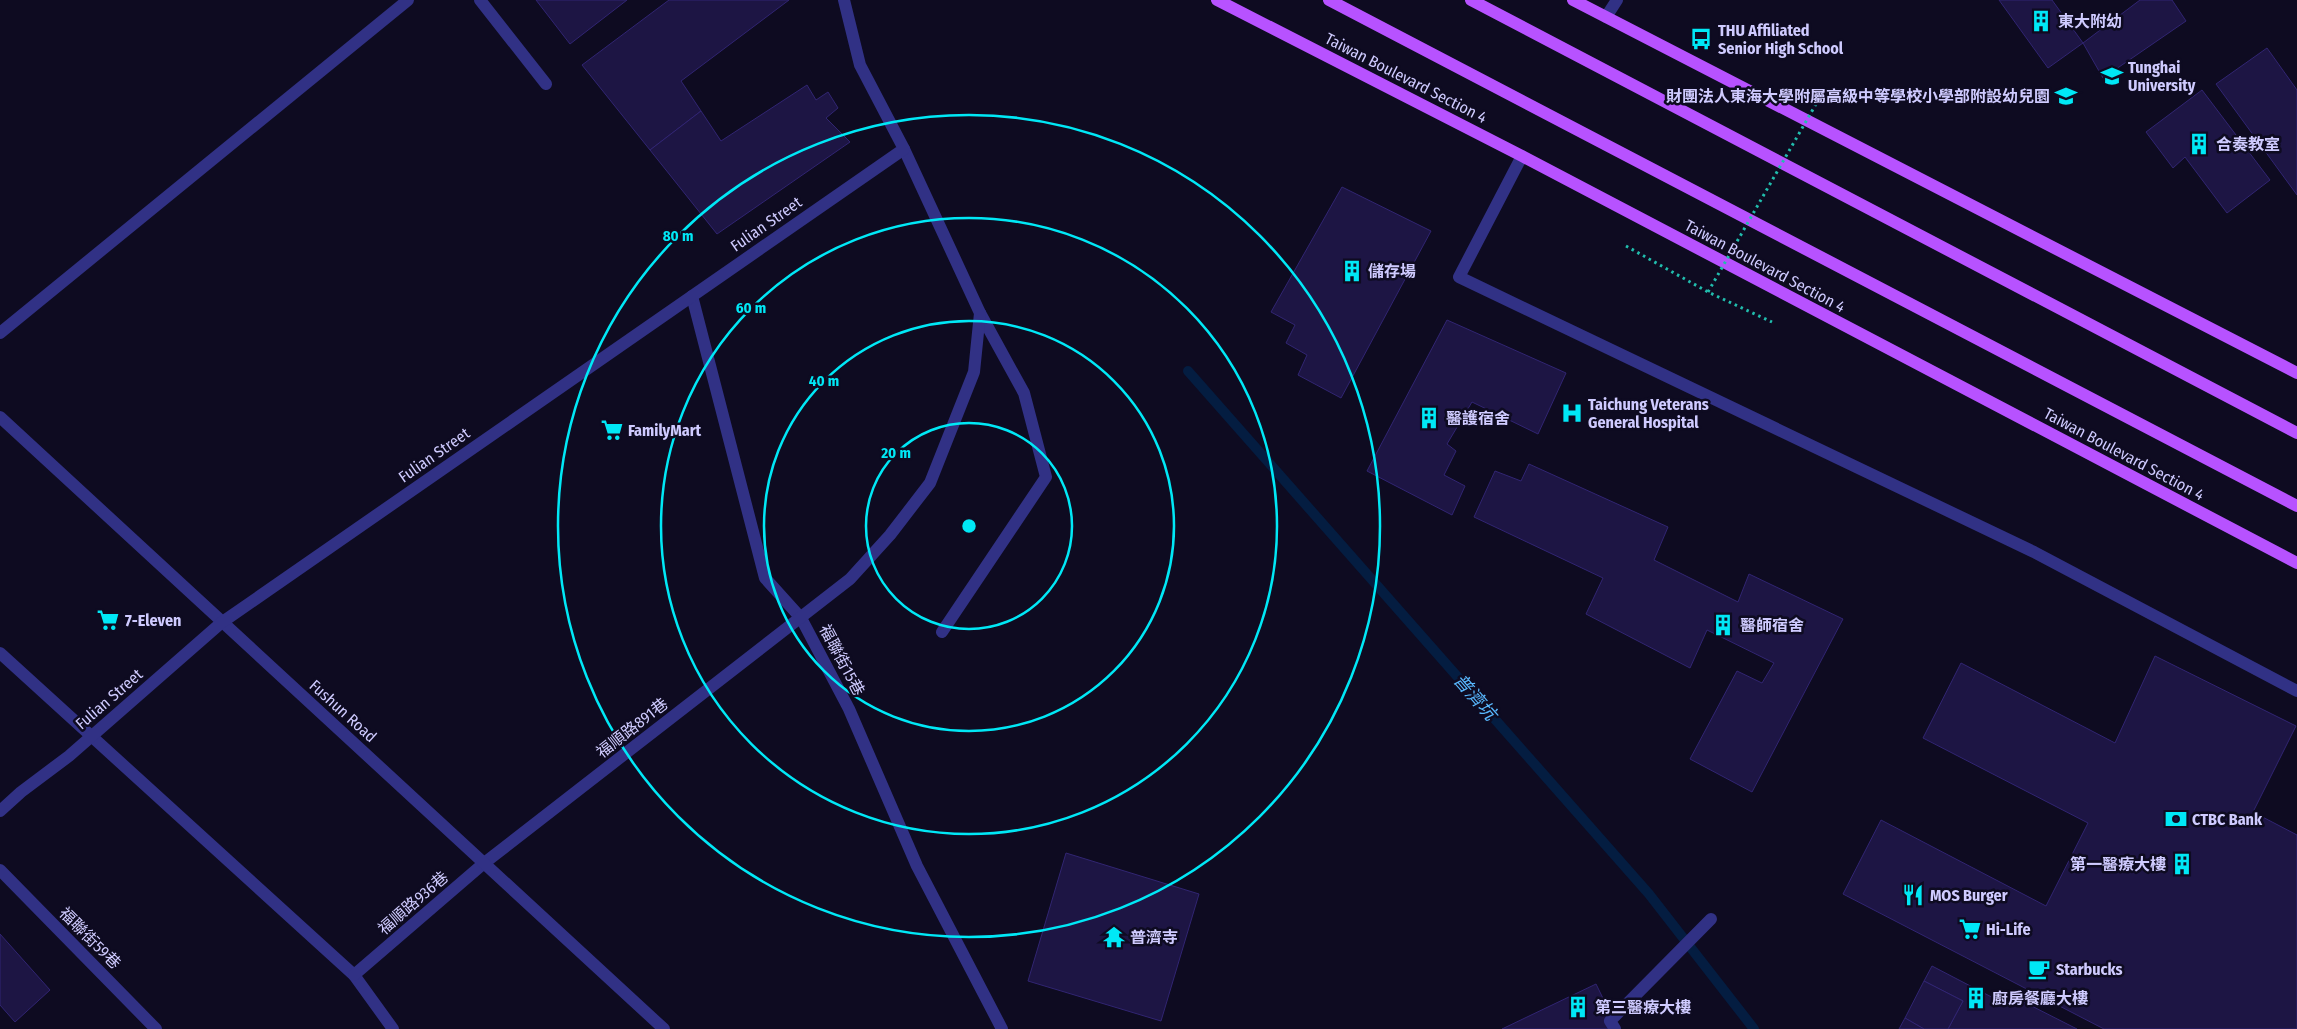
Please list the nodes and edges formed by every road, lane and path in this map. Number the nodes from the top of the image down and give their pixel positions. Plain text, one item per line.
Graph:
1 (408, 0) edge
2 (480, 0) edge
3 (844, 0) edge
4 (1217, 0) edge
5 (1329, 0) edge
6 (1471, 0) edge
7 (1573, 0) edge
8 (1617, 0) edge
9 (1606, 17) junction
10 (546, 84) dead end
11 (1820, 98) dead end
12 (904, 149) junction
13 (1522, 156) junction
14 (1626, 246) dead end
15 (1708, 292) junction
16 (692, 296) junction
17 (980, 314) junction
18 (1772, 322) dead end
19 (0, 333) edge
20 (2297, 373) edge
21 (0, 417) edge
22 (2297, 433) edge
23 (2297, 506) edge
24 (2297, 564) edge
25 (802, 618) junction
26 (221, 623) junction
27 (942, 632) dead end
28 (0, 653) edge
29 (2297, 690) edge
30 (90, 736) junction
31 (0, 811) edge
32 (483, 864) junction
33 (0, 870) edge
34 (1711, 918) dead end
35 (359, 971) junction
36 (156, 1029) edge
37 (393, 1029) edge
38 (664, 1029) edge
39 (1002, 1029) edge
40 (1615, 1029) edge

1 - 19 street
2 - 10 street
3 - 12 street
4 - 13 main road, Taiwan Boulevard Section 4
5 - 23 main road, Taiwan Boulevard Section 4
6 - 22 main road
7 - 9 main road
8 - 9 street
9 - 20 main road
11 - 15 path, bridge
12 - 16 street, Fulian Street
12 - 17 street
13 - 24 main road, Taiwan Boulevard Section 4
13 - 29 street
14 - 15 path
15 - 18 path
16 - 25 street, 福聯街15巷
16 - 26 street, Fulian Street
17 - 25 street, 福順路891巷
17 - 27 street
21 - 26 street, Fushun Road
25 - 32 street, 福順路891巷
25 - 39 street, 福聯街15巷
26 - 30 street, Fulian Street
26 - 32 street, Fushun Road
28 - 30 street
30 - 31 street, Fulian Street
30 - 35 street
32 - 35 street, 福順路936巷
32 - 38 street, Fushun Road
33 - 36 street, 福聯街59巷
34 - 40 street
35 - 37 street

